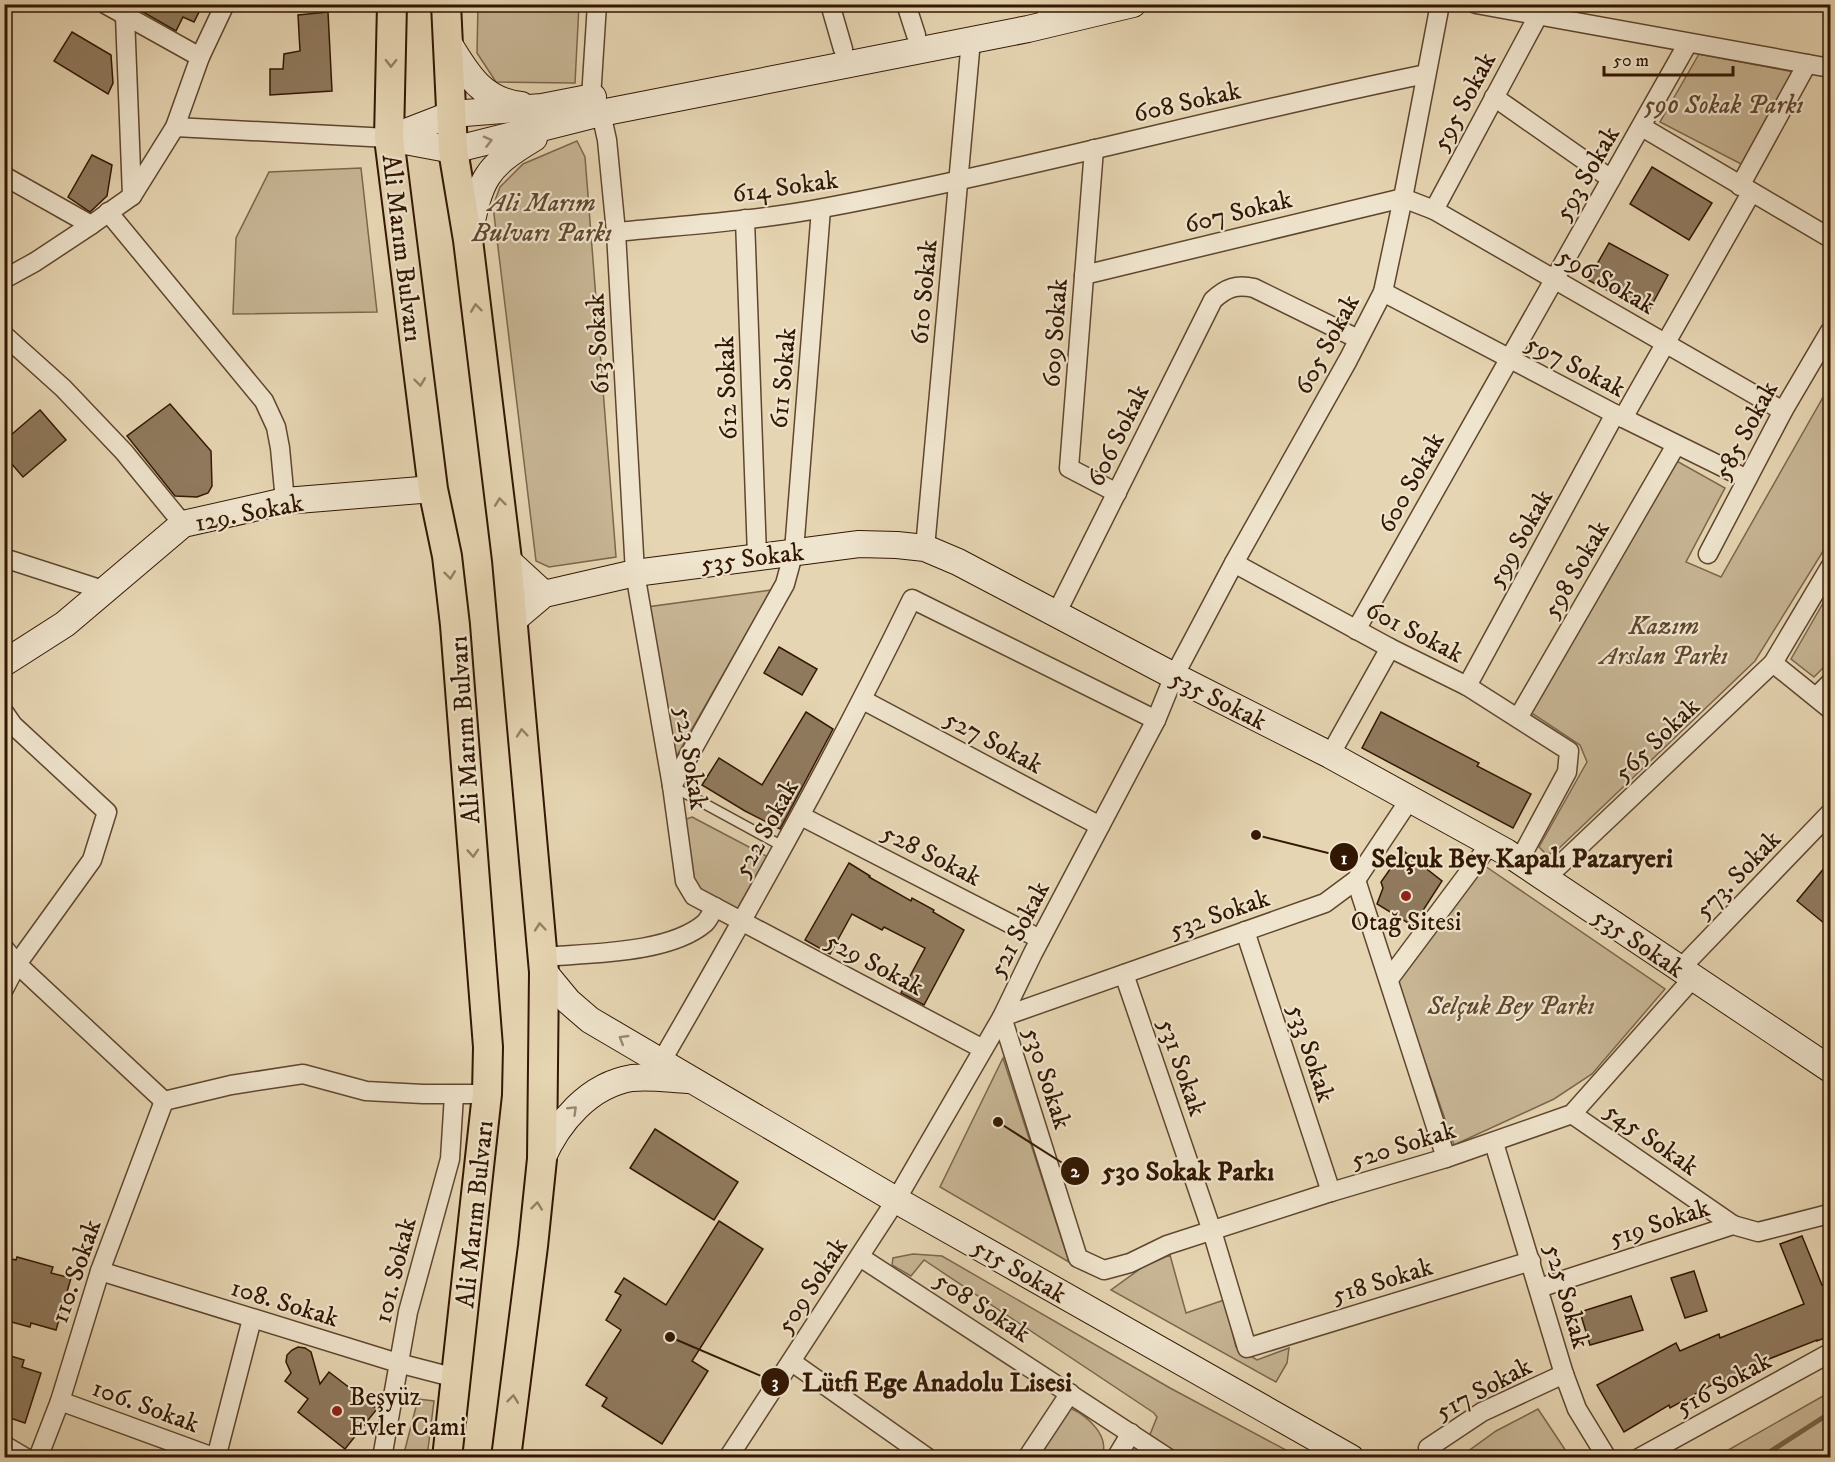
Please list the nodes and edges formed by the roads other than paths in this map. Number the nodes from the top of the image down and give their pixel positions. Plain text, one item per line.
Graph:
1 (105, 4) edge
2 (225, 4) edge
3 (392, 4) edge
4 (446, 4) edge
5 (597, 4) edge
6 (830, 4) edge
7 (906, 4) edge
8 (1133, 4) edge
9 (1440, 4) edge
10 (1476, 4) edge
11 (1052, 6) edge
12 (125, 16) junction
13 (1538, 16) junction
14 (916, 35) junction
15 (971, 40) junction
16 (1688, 43) junction
17 (448, 44) junction
18 (843, 49) junction
19 (200, 57) junction
20 (1807, 64) junction
21 (1830, 68) edge
22 (1426, 74) junction
23 (1494, 97) junction
24 (596, 105) junction
25 (452, 114) junction
26 (551, 115) junction
27 (1642, 126) junction
28 (175, 127) junction
29 (389, 138) junction
30 (1094, 149) junction
31 (453, 150) junction
32 (4, 176) edge
33 (1611, 178) junction
34 (959, 180) junction
35 (1746, 189) junction
36 (132, 196) junction
37 (1403, 198) junction
38 (821, 209) junction
39 (1434, 210) junction
40 (108, 212) junction
41 (745, 219) junction
42 (91, 225) junction
43 (616, 232) junction
44 (1830, 238) edge
45 (468, 240) junction
46 (1084, 275) junction
47 (4, 279) edge
48 (1554, 279) junction
49 (1383, 292) junction
50 (1830, 331) edge
51 (4, 335) edge
52 (1358, 339) junction
53 (1665, 343) junction
54 (1508, 359) junction
55 (1783, 411) junction
56 (1619, 416) junction
57 (1676, 445) junction
58 (1747, 479) junction
59 (433, 489) junction
60 (1117, 493) junction
61 (285, 501) junction
62 (183, 524) junction
63 (925, 548) junction
64 (794, 551) junction
65 (1708, 554) dead end
66 (757, 556) junction
67 (4, 558) edge
68 (507, 560) junction
69 (1234, 563) junction
70 (1830, 567) edge
71 (635, 573) junction
72 (106, 591) junction
73 (544, 594) junction
74 (1056, 614) junction
75 (512, 621) junction
76 (1356, 630) junction
77 (1390, 648) junction
78 (4, 663) edge
79 (1773, 663) junction
80 (1174, 676) junction
81 (1830, 683) edge
82 (1467, 686) junction
83 (1816, 697) junction
84 (863, 700) junction
85 (1830, 709) edge
86 (4, 712) edge
87 (1518, 718) junction
88 (1156, 720) junction
89 (1330, 755) junction
90 (672, 786) junction
91 (1410, 799) junction
92 (1830, 813) edge
93 (801, 816) junction
94 (1100, 826) junction
95 (1490, 844) junction
96 (783, 847) junction
97 (1519, 861) junction
98 (1545, 879) junction
99 (1356, 880) junction
100 (715, 907) junction
101 (742, 921) junction
102 (1245, 931) junction
103 (1040, 939) junction
104 (4, 948) edge
105 (17, 964) junction
106 (544, 964) junction
107 (1124, 974) junction
108 (1687, 974) junction
109 (1389, 979) junction
110 (4, 989) edge
111 (1002, 1017) junction
112 (983, 1049) junction
113 (1828, 1065) edge
114 (661, 1070) junction
115 (487, 1094) junction
116 (454, 1095) junction
117 (164, 1101) junction
118 (1572, 1114) junction
119 (1494, 1143) junction
120 (1446, 1158) junction
121 (542, 1159) junction
122 (1331, 1192) junction
123 (896, 1200) junction
124 (1829, 1219) edge
125 (1733, 1225) junction
126 (1212, 1231) junction
127 (860, 1257) junction
128 (1078, 1258) joint
129 (1531, 1261) junction
130 (100, 1271) junction
131 (1539, 1287) junction
132 (252, 1319) junction
133 (1247, 1348) joint
134 (1830, 1353) edge
135 (792, 1362) junction
136 (398, 1363) junction
137 (1564, 1374) junction
138 (456, 1378) junction
139 (1070, 1393) junction
140 (60, 1401) junction
141 (1131, 1433) junction
142 (4, 1445) edge
143 (1428, 1448) dead end
144 (26, 1458) edge
145 (38, 1458) edge
146 (216, 1458) edge
147 (382, 1458) edge
148 (447, 1458) edge
149 (506, 1458) edge
150 (728, 1458) edge
151 (928, 1458) edge
152 (1027, 1458) edge
153 (1116, 1458) edge
154 (1168, 1458) edge
155 (1351, 1458) edge
156 (1607, 1458) edge
157 (1639, 1458) edge

1 - 12 street
2 - 19 street
3 -> 29 main road, Ali Marım Bulvarı
4 - 17 main road
5 - 24 street, 613 Sokak
6 - 18 street
7 - 14 street
8 - 15 street
9 - 22 street, 605 Sokak
10 - 13 street
11 - 14 street
12 - 19 street
12 - 36 street
13 - 16 street
13 - 23 street, 595 Sokak
14 - 18 street
15 - 24 street
15 - 34 street, 610 Sokak
16 - 20 street
16 - 27 street, 593 Sokak
17 - 25 main road
17 - 26 street
18 - 24 street
19 - 28 street
20 - 21 street
20 - 35 street, 599 Sokak
22 - 30 street, 608 Sokak
22 - 37 street, 605 Sokak
23 - 33 street
23 - 39 street, 595 Sokak
24 - 26 street
24 - 43 street, 613 Sokak
25 - 26 street
25 - 29 street
25 - 31 main road
31 -> 26 street
26 - 45 street
27 - 33 street, 593 Sokak
27 - 35 street
28 - 29 street
28 - 36 street
29 - 31 street
29 -> 59 main road, Ali Marım Bulvarı
30 - 34 street, 608 Sokak
30 - 46 street, 609 Sokak
31 - 45 main road
32 - 42 street
33 - 48 street, 593 Sokak
34 - 38 street, 614 Sokak
34 - 63 street, 610 Sokak
35 - 44 street
35 - 53 street, 599 Sokak
36 - 40 street
37 - 39 street, 596 Sokak
37 - 46 street, 607 Sokak
37 - 49 street, 605 Sokak
38 - 41 street, 614 Sokak
38 - 64 street, 611 Sokak
39 - 48 street, 596 Sokak
40 - 42 street
40 - 61 street
41 - 43 street, 614 Sokak
41 - 66 street, 612 Sokak
42 - 47 street
43 - 71 street, 613 Sokak
68 -> 45 main road
46 - 60 street, 609 Sokak
48 - 53 street, 596 Sokak
48 - 54 street, 593 Sokak
49 - 52 street, 605 Sokak
49 - 54 street, 597 Sokak
50 - 55 street, 585 Sokak
51 - 62 street
52 - 60 street, 606 Sokak
52 - 69 street, 605 Sokak
53 - 55 street, 596 Sokak
53 - 56 street, 599 Sokak
54 - 56 street, 597 Sokak
54 - 76 street, 600 Sokak
55 - 58 street, 585 Sokak
56 - 57 street, 597 Sokak
56 - 82 street, 599 Sokak
57 - 58 street, 597 Sokak
57 - 87 street, 598 Sokak
58 - 65 street, 585 Sokak
59 - 61 street, 129. Sokak
59 -> 115 main road, Ali Marım Bulvarı
60 - 74 street, 606 Sokak
61 - 62 street, 129. Sokak
62 - 72 street, 129. Sokak
63 - 64 street, 535 Sokak
63 - 74 street, 535 Sokak
64 - 66 street, 535 Sokak
64 - 90 street, 611 Sokak
66 - 71 street, 535 Sokak
67 - 72 street
68 - 73 street
68 - 75 main road
69 - 76 street, 601 Sokak
69 - 80 street, 605 Sokak
70 - 79 street, 565 Sokak
71 - 73 street, 535 Sokak
71 - 90 street, 523 Sokak
72 - 78 street, 129. Sokak
73 - 75 street
74 - 80 street, 535 Sokak
106 -> 75 main road
76 - 77 street, 601 Sokak
77 - 82 street, 601 Sokak
77 - 89 street
79 - 83 street
79 - 98 street, 565 Sokak
80 - 88 street, 521 Sokak
80 - 89 street, 535 Sokak
81 - 83 street
82 - 87 street, 601 Sokak
83 - 85 street
84 - 88 street, 522 Sokak
84 - 93 street, 522 Sokak
84 - 94 street, 527 Sokak
86 - 105 street
87 - 97 street, 601 Sokak
88 - 94 street, 521 Sokak
89 - 91 street, 535 Sokak
90 - 96 lane
90 - 100 street, 523 Sokak
91 - 95 street, 535 Sokak
91 - 99 street, 532 Sokak
92 - 108 street, 573. Sokak
93 - 96 street, 522 Sokak
93 - 103 street, 528 Sokak
94 - 103 street, 521 Sokak
95 - 97 street, 535 Sokak
95 - 109 street
96 - 101 street, 522 Sokak
97 - 98 street, 535 Sokak
98 - 108 street, 535 Sokak
99 - 102 street, 532 Sokak
99 - 109 street
100 - 101 street, 523 Sokak
100 - 106 street
101 - 112 street, 529 Sokak
101 - 114 street, 522 Sokak
102 - 107 street, 532 Sokak
102 - 122 street, 533 Sokak
103 - 111 street, 521 Sokak
104 - 105 street
105 - 110 street
105 - 117 street
114 -> 106 street, 515 Sokak
106 - 121 main road
107 - 111 street, 532 Sokak
107 - 126 street, 531 Sokak
108 - 113 street, 535 Sokak
108 - 118 street, 520 Sokak
109 - 120 street
111 - 112 street, 521 Sokak
111 - 128 street, 530 Sokak
112 - 123 street, 521 Sokak
121 -> 114 street, 515 Sokak
114 - 123 street, 515 Sokak
115 - 116 street
115 - 138 main road, Ali Marım Bulvarı
116 - 117 street
116 - 136 street, 101. Sokak
117 - 130 street, 110. Sokak
118 - 119 street, 520 Sokak
118 - 125 street, 545 Sokak
119 - 120 street, 520 Sokak
119 - 129 street, 525 Sokak
120 - 122 street, 520 Sokak
149 -> 121 main road
122 - 126 street, 520 Sokak
123 - 127 street, 509 Sokak
123 - 155 street, 515 Sokak
124 - 125 street, 519 Sokak
125 - 131 street, 519 Sokak
126 - 128 street, 520 Sokak
126 - 133 street, 531 Sokak
127 - 135 street, 509 Sokak
127 - 139 street, 508 Sokak
129 - 131 street, 525 Sokak
129 - 133 street, 518 Sokak
130 - 132 street, 108. Sokak
130 - 140 street, 110. Sokak
131 - 137 street, 525 Sokak
132 - 136 street, 108. Sokak
132 - 146 street
134 - 157 street, 516 Sokak
135 - 150 street, 509 Sokak
135 - 151 street
136 - 138 street, 108. Sokak
136 - 147 street, 101. Sokak
137 - 143 street, 517 Sokak
137 - 156 street, 525 Sokak
138 - 148 main road, Ali Marım Bulvarı
139 - 141 street, 508 Sokak
139 - 152 street
140 - 145 street, 110. Sokak
140 - 146 street, 106. Sokak
141 - 153 street
141 - 154 street, 508 Sokak
142 - 144 street

